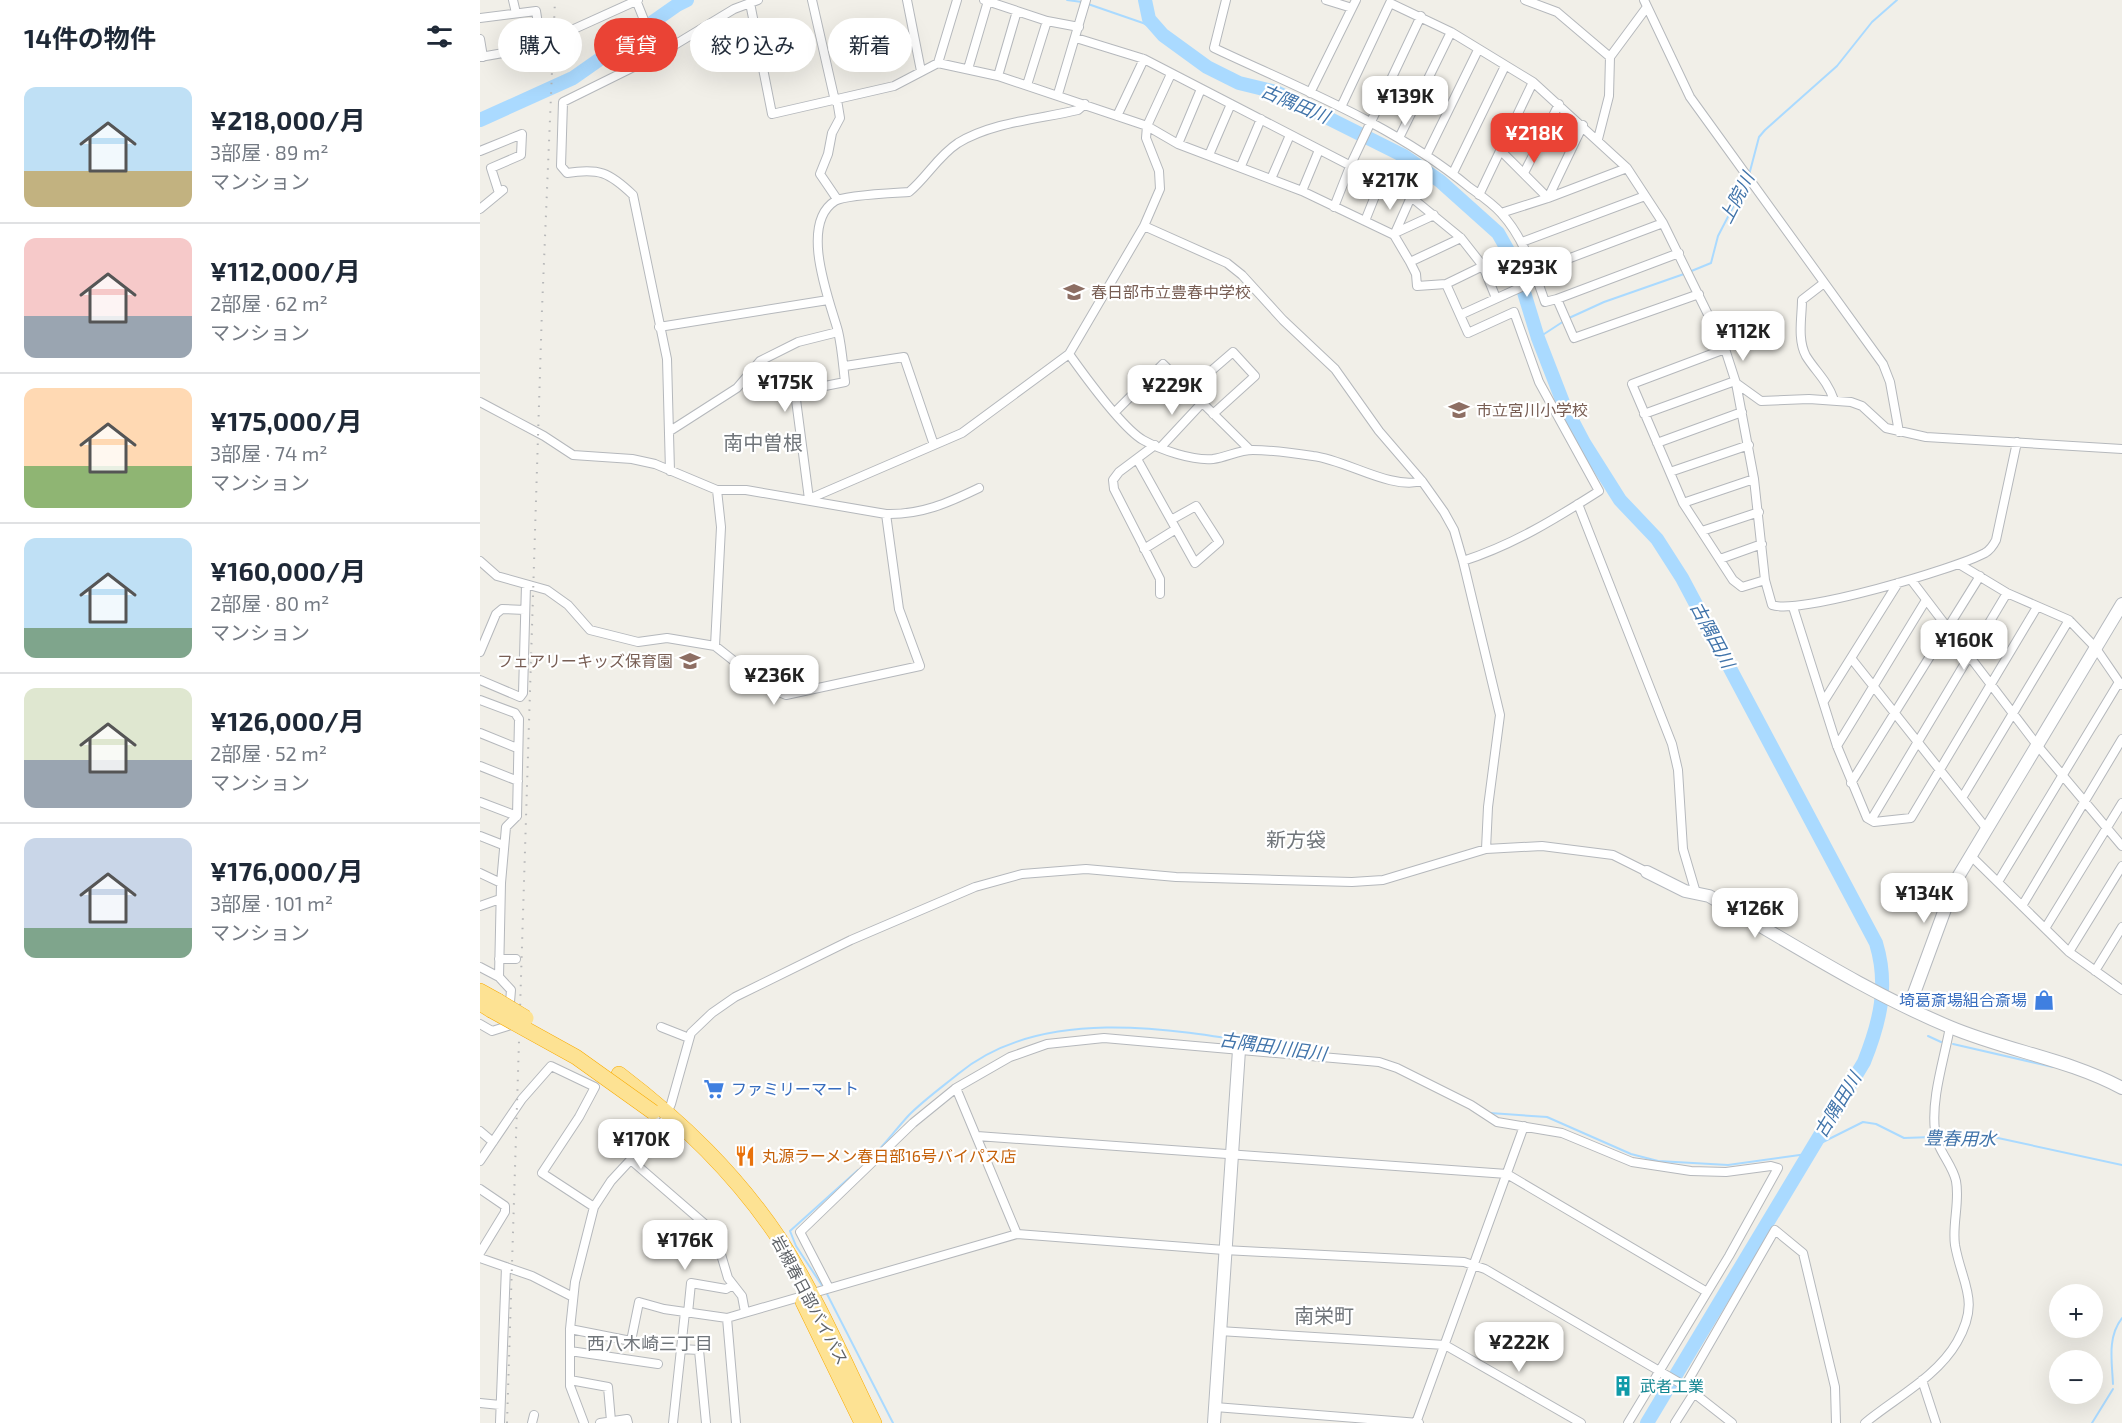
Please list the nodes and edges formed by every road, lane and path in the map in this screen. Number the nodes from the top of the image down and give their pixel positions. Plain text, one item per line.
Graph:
1 (513, 0) edge
2 (636, 0) edge
3 (812, 0) edge
4 (907, 0) edge
5 (957, 0) edge
6 (1086, 0) edge
7 (1226, 0) edge
8 (1326, 0) edge
9 (1525, 0) edge
10 (986, 1) edge
11 (754, 2) edge
12 (1645, 3) edge
13 (1354, 4) edge
14 (1017, 11) junction
15 (516, 14) junction
16 (1421, 16) junction
17 (480, 18) edge
18 (537, 18) edge
19 (643, 18) edge
20 (1047, 21) junction
21 (582, 24) edge
22 (1079, 27) junction
23 (1451, 32) junction
24 (1076, 38) junction
25 (480, 39) edge
26 (678, 44) edge
27 (1478, 50) junction
28 (498, 55) edge
29 (482, 57) edge
30 (1610, 57) junction
31 (1144, 59) junction
32 (938, 63) junction
33 (1505, 66) junction
34 (968, 69) junction
35 (921, 71) junction
36 (625, 72) edge
37 (1171, 75) junction
38 (998, 76) junction
39 (1533, 82) junction
40 (1027, 85) junction
41 (1201, 89) junction
42 (1310, 93) junction
43 (1058, 94) junction
44 (836, 100) junction
45 (1085, 104) junction
46 (1231, 104) junction
47 (1559, 104) junction
48 (1341, 107) junction
49 (1117, 116) junction
50 (1260, 119) junction
51 (1370, 124) junction
52 (1583, 125) junction
53 (1147, 126) junction
54 (1290, 135) junction
55 (1399, 138) junction
56 (1598, 139) junction
57 (1178, 144) junction
58 (1319, 150) junction
59 (1500, 150) junction
60 (480, 151) edge
61 (1427, 154) junction
62 (1209, 155) junction
63 (1350, 164) junction
64 (1241, 166) junction
65 (1627, 168) junction
66 (1453, 173) junction
67 (1524, 173) junction
68 (1270, 179) junction
69 (1382, 181) junction
70 (1302, 191) junction
71 (1479, 195) junction
72 (1645, 196) junction
73 (1411, 197) junction
74 (1548, 198) junction
75 (837, 199) junction
76 (1334, 207) junction
77 (480, 209) edge
78 (1501, 213) junction
79 (1434, 215) junction
80 (1365, 221) junction
81 (1663, 223) junction
82 (1144, 226) junction
83 (1394, 234) junction
84 (1461, 238) junction
85 (1522, 242) junction
86 (1679, 253) junction
87 (1410, 262) junction
88 (1483, 266) junction
89 (1535, 276) junction
90 (1824, 283) junction
91 (1446, 284) junction
92 (1699, 294) junction
93 (1496, 298) junction
94 (1557, 299) junction
95 (828, 300) junction
96 (1460, 315) junction
97 (659, 327) junction
98 (838, 332) junction
99 (1725, 349) junction
100 (1069, 354) junction
101 (845, 366) junction
102 (1735, 382) junction
103 (1189, 390) junction
104 (1833, 400) junction
105 (480, 402) edge
106 (1202, 403) junction
107 (1115, 412) junction
108 (1742, 412) junction
109 (1213, 414) junction
110 (1644, 414) junction
111 (670, 431) junction
112 (1899, 432) junction
113 (2017, 442) junction
114 (1657, 443) junction
115 (934, 444) junction
116 (1749, 445) junction
117 (1158, 446) junction
118 (1250, 450) junction
119 (2122, 450) edge
120 (1137, 459) junction
121 (670, 471) junction
122 (1670, 472) junction
123 (1754, 479) junction
124 (1422, 481) junction
125 (979, 488) dead end
126 (717, 490) junction
127 (809, 499) junction
128 (1683, 503) junction
129 (1578, 504) junction
130 (1759, 512) junction
131 (886, 514) junction
132 (1171, 520) junction
133 (1176, 529) junction
134 (1702, 531) junction
135 (1762, 544) junction
136 (1144, 549) junction
137 (1720, 559) junction
138 (480, 561) edge
139 (1463, 561) junction
140 (1959, 564) junction
141 (1980, 576) junction
142 (1765, 580) junction
143 (1912, 581) junction
144 (1898, 583) junction
145 (526, 585) junction
146 (2007, 592) junction
147 (1160, 594) dead end
148 (1926, 600) junction
149 (2122, 604) edge
150 (1793, 607) junction
151 (2037, 607) junction
152 (525, 610) junction
153 (2117, 618) edge
154 (2068, 620) junction
155 (1948, 628) junction
156 (714, 646) junction
157 (2095, 647) junction
158 (480, 652) edge
159 (1969, 657) junction
160 (1851, 658) junction
161 (480, 680) edge
162 (2120, 685) edge
163 (1991, 686) junction
164 (1874, 687) junction
165 (480, 700) edge
166 (1824, 702) junction
167 (2012, 713) junction
168 (1896, 715) junction
169 (480, 733) edge
170 (2122, 739) edge
171 (1918, 743) junction
172 (2037, 745) junction
173 (1837, 746) junction
174 (517, 748) junction
175 (480, 766) edge
176 (1940, 770) junction
177 (2062, 775) junction
178 (518, 781) junction
179 (1851, 783) junction
180 (1962, 798) junction
181 (2085, 801) junction
182 (480, 802) edge
183 (2122, 803) edge
184 (517, 816) junction
185 (1870, 820) junction
186 (1986, 828) junction
187 (2107, 828) junction
188 (480, 836) edge
189 (504, 845) junction
190 (2122, 846) edge
191 (1486, 849) junction
192 (1971, 855) junction
193 (2122, 866) edge
194 (1647, 872) joint
195 (480, 873) edge
196 (1998, 882) junction
197 (501, 883) junction
198 (1696, 893) junction
199 (500, 899) junction
200 (480, 906) edge
201 (2022, 906) junction
202 (2046, 927) junction
203 (2122, 927) edge
204 (2069, 952) junction
205 (499, 958) junction
206 (516, 959) dead end
207 (480, 967) edge
208 (2095, 971) junction
209 (499, 977) junction
210 (2122, 990) edge
211 (480, 991) edge
212 (490, 1005) edge
213 (1909, 1007) junction
214 (481, 1026) edge
215 (662, 1027) dead end
216 (1950, 1027) junction
217 (689, 1038) junction
218 (1239, 1050) junction
219 (956, 1088) junction
220 (2122, 1088) edge
221 (661, 1112) junction
222 (1524, 1125) junction
223 (480, 1131) edge
224 (977, 1136) junction
225 (493, 1142) junction
226 (1231, 1156) junction
227 (480, 1161) edge
228 (632, 1161) junction
229 (1507, 1174) junction
230 (480, 1190) edge
231 (594, 1207) junction
232 (1017, 1234) junction
233 (1224, 1250) junction
234 (480, 1253) edge
235 (480, 1258) edge
236 (1474, 1264) junction
237 (506, 1267) junction
238 (733, 1285) junction
239 (829, 1288) junction
240 (1707, 1292) junction
241 (805, 1294) junction
242 (573, 1297) junction
243 (686, 1312) junction
244 (745, 1312) junction
245 (727, 1318) junction
246 (570, 1329) junction
247 (1219, 1330) junction
248 (1444, 1345) junction
249 (681, 1349) junction
250 (570, 1351) junction
251 (658, 1364) dead end
252 (1662, 1373) junction
253 (570, 1380) junction
254 (1922, 1380) junction
255 (1685, 1386) junction
256 (1694, 1393) junction
257 (480, 1403) edge
258 (500, 1405) junction
259 (1215, 1407) junction
260 (610, 1421) junction
261 (500, 1423) edge
262 (584, 1423) edge
263 (600, 1423) edge
264 (628, 1423) edge
265 (673, 1423) edge
266 (706, 1423) edge
267 (736, 1423) edge
268 (862, 1423) edge
269 (874, 1423) edge
270 (1214, 1423) edge
271 (1417, 1423) edge
272 (1581, 1423) edge
273 (1628, 1423) edge
274 (1675, 1423) edge
275 (1732, 1423) edge
276 (1836, 1423) edge
277 (1864, 1423) edge
278 (1936, 1423) edge

1 - 15 street
2 - 19 street
2 - 21 street
3 - 44 street
4 - 35 street
5 - 32 street
6 - 22 street
7 - 42 street
8 - 13 street
9 - 30 street
10 - 14 street
10 - 34 street
11 - 26 street
11 - 44 street
12 - 30 street
12 - 90 street
13 - 42 street
14 - 20 street
14 - 38 street
15 - 17 street
15 - 18 street
16 - 23 street
16 - 48 street
16 - 51 street
20 - 22 street
20 - 40 street
22 - 24 street
23 - 27 street
23 - 55 street
24 - 31 street
24 - 43 street
25 - 29 street
27 - 33 street
27 - 61 street
28 - 29 street
30 - 56 street
31 - 37 street
31 - 49 street
32 - 34 street
32 - 35 street
33 - 39 street
33 - 66 street
34 - 38 street
35 - 44 street
36 - 97 street
37 - 41 street
37 - 53 street
38 - 40 street
39 - 47 street
39 - 59 street
40 - 43 street
41 - 46 street
41 - 57 street
42 - 48 street
43 - 45 street
44 - 75 street
45 - 49 street
45 - 75 street
46 - 50 street
46 - 62 street
47 - 52 street
47 - 67 street
48 - 51 street
49 - 53 street
50 - 54 street
50 - 64 street
51 - 55 street
51 - 63 street
52 - 56 street
52 - 74 street
53 - 57 street
53 - 82 street
54 - 58 street
54 - 68 street
55 - 61 street
56 - 65 street
57 - 62 street
58 - 63 street
58 - 70 street
59 - 67 street
59 - 71 street
60 - 77 street
61 - 66 street
62 - 64 street
63 - 69 street
63 - 76 street
64 - 68 street
65 - 72 street
65 - 74 street
66 - 71 street
67 - 74 street
68 - 70 street
69 - 73 street
69 - 80 street
70 - 76 street
71 - 78 street
72 - 81 street
72 - 85 street
73 - 79 street
73 - 83 street
74 - 78 street
75 - 95 street
76 - 80 street
78 - 85 street
79 - 83 street
79 - 84 street
80 - 83 street
81 - 86 street
81 - 89 street
82 - 100 street
82 - 124 street
83 - 87 street
84 - 87 street
84 - 88 street
85 - 89 street
86 - 92 street
86 - 94 street
87 - 91 street
88 - 91 street
88 - 93 street
89 - 93 street
89 - 94 street
90 - 104 street
90 - 112 street
91 - 96 street
92 - 94 street
92 - 99 street
93 - 96 street
95 - 97 street
95 - 98 street
96 - 129 street
97 - 111 street
98 - 101 street
98 - 111 street
99 - 102 street
99 - 110 street
100 - 107 street
100 - 115 street
101 - 115 street
101 - 127 street
102 - 104 street
102 - 108 street
102 - 110 street
103 - 106 street
103 - 107 street
103 - 109 street
104 - 112 street
105 - 121 street
106 - 109 street
106 - 117 street
107 - 117 street
108 - 114 street
108 - 116 street
109 - 118 street
110 - 114 street
111 - 121 street
112 - 113 street
113 - 119 street
113 - 140 street
114 - 122 street
115 - 127 street
116 - 122 street
116 - 123 street
117 - 118 street
117 - 120 street
118 - 124 street
120 - 132 street
120 - 136 street
121 - 126 street
122 - 128 street
123 - 128 street
123 - 130 street
124 - 139 street
125 - 131 street
126 - 127 street
126 - 156 street
127 - 131 street
128 - 134 street
129 - 139 street
129 - 198 street
130 - 134 street
130 - 135 street
131 - 156 street
132 - 133 street
132 - 133 street
133 - 136 street
134 - 137 street
135 - 137 street
135 - 142 street
136 - 147 street
137 - 142 street
138 - 145 street
139 - 191 street
140 - 141 street
140 - 143 street
141 - 146 street
141 - 155 street
142 - 150 street
143 - 144 street
143 - 148 street
144 - 150 street
144 - 160 street
145 - 152 street
145 - 156 street
146 - 151 street
146 - 159 street
148 - 155 street
148 - 164 street
149 - 153 street
150 - 166 street
151 - 154 street
151 - 163 street
152 - 158 street
152 - 161 street
153 - 157 street
154 - 157 street
154 - 167 street
155 - 159 street
155 - 168 street
157 - 162 street
157 - 172 street
159 - 163 street
159 - 171 street
160 - 164 street
160 - 166 street
162 - 177 street
163 - 167 street
163 - 176 street
164 - 168 street
164 - 173 street
165 - 174 street
166 - 173 street
167 - 172 street
167 - 180 street
168 - 171 street
168 - 179 street
169 - 174 street
170 - 181 street
171 - 176 street
171 - 185 street
172 - 177 street
172 - 186 street
173 - 179 street
174 - 178 street
175 - 178 street
176 - 180 street
176 - 185 street
177 - 181 street
177 - 196 street
178 - 184 street
179 - 185 street
180 - 186 street
181 - 187 street
181 - 201 street
182 - 184 street
183 - 187 street
184 - 189 street
186 - 192 street
187 - 190 street
187 - 202 street
188 - 189 street
189 - 197 street
191 - 194 street
191 - 217 street
192 - 196 street
192 - 213 street
193 - 204 street
194 - 198 street
195 - 197 street
196 - 201 street
197 - 199 street
198 - 213 street
199 - 200 street
199 - 205 street
201 - 202 street
202 - 204 street
203 - 208 street
204 - 208 street
205 - 206 street
205 - 209 street
207 - 209 street
208 - 210 street
209 - 214 street
211 - 212 highway, 岩槻春日部バイパス
212 - 221 highway, 岩槻春日部バイパス, bridge
213 - 216 street
215 - 217 street
216 - 220 street
216 - 254 street
217 - 221 street
218 - 219 street
218 - 222 street
218 - 226 street
219 - 224 street
219 - 239 street
221 - 228 street
221 - 241 highway, 岩槻春日部バイパス
222 - 229 street
222 - 240 street
223 - 225 street
224 - 226 street
224 - 232 street
225 - 227 street
225 - 231 street
226 - 229 street
226 - 233 street
228 - 231 street
228 - 238 street
229 - 236 street
229 - 240 street
230 - 234 street
231 - 242 street
232 - 233 street
232 - 239 street
233 - 236 street
233 - 247 street
235 - 237 street
236 - 248 street
236 - 252 street
237 - 242 street
237 - 258 street
238 - 243 street
238 - 244 street
239 - 241 street
240 - 252 street
241 - 244 street
241 - 268 highway, 岩槻春日部バイパス
241 - 269 highway, 岩槻春日部バイパス
242 - 246 street
243 - 245 street
243 - 246 street
243 - 249 street
244 - 245 street
245 - 267 street
246 - 250 street
247 - 248 street
247 - 259 street
248 - 271 street
248 - 272 street
249 - 265 street
249 - 266 street
250 - 251 street
250 - 253 street
252 - 255 street
252 - 273 street
253 - 260 street
253 - 262 street
254 - 277 street
254 - 278 street
255 - 256 street
255 - 276 street
256 - 274 street
256 - 275 street
257 - 258 street
258 - 261 street
259 - 270 street
259 - 271 street
260 - 263 street
260 - 264 street

